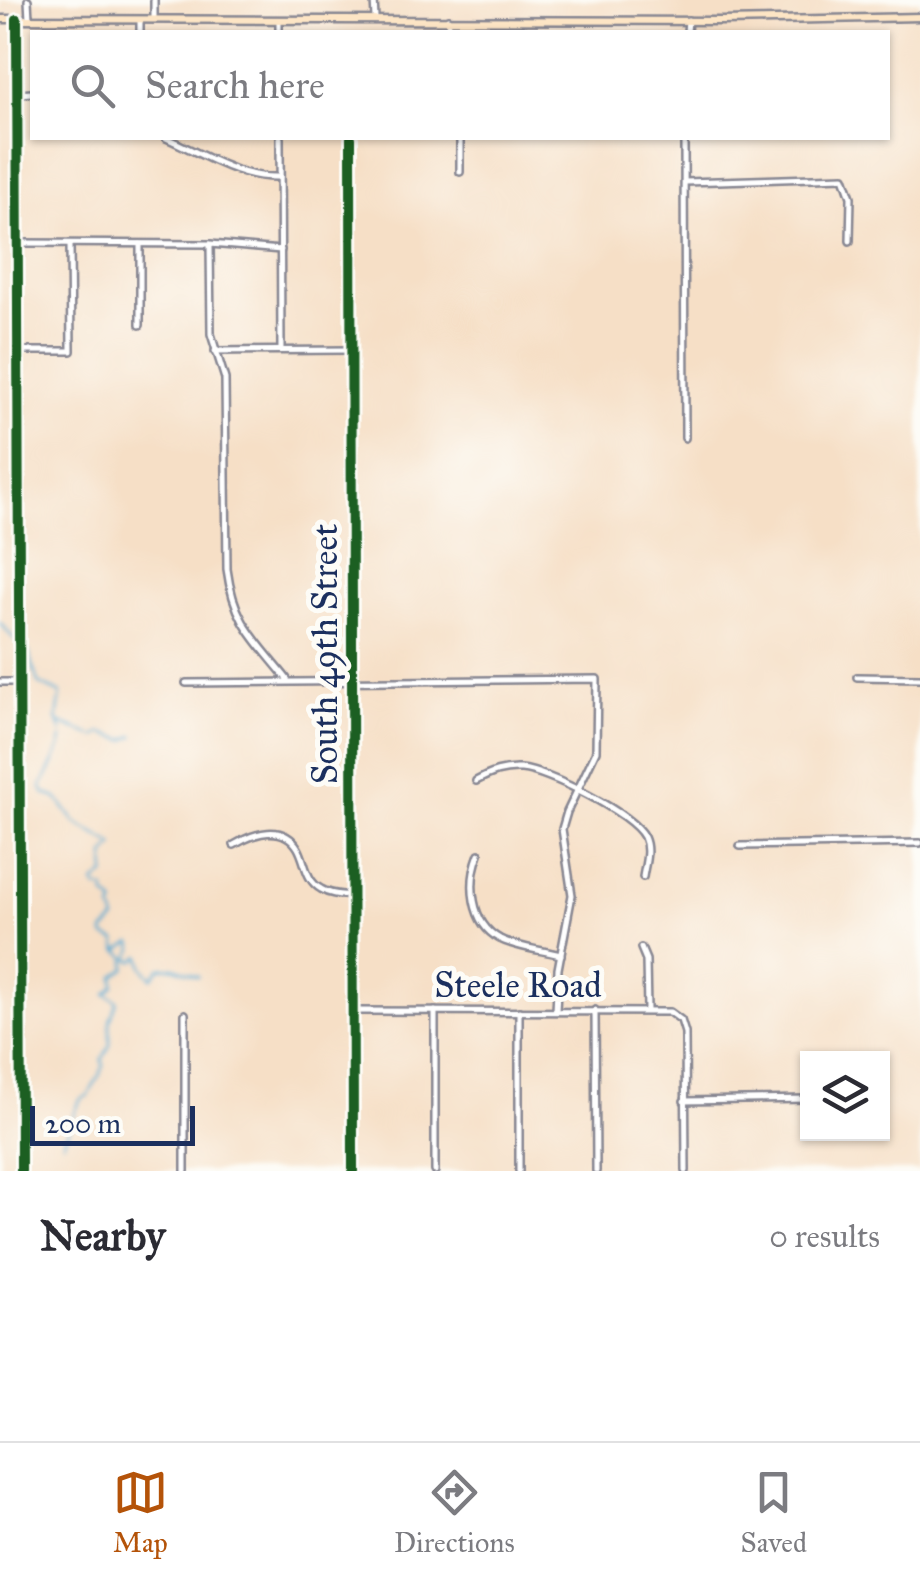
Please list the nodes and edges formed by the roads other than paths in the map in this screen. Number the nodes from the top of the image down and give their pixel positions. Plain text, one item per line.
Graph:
1 (28, 0) edge
2 (154, 0) edge
3 (374, 0) edge
4 (350, 18) junction
5 (375, 18) junction
6 (448, 18) junction
7 (920, 18) edge
8 (29, 19) junction
9 (154, 19) junction
10 (0, 20) edge
11 (17, 20) junction
12 (140, 20) junction
13 (280, 20) junction
14 (688, 20) junction
15 (140, 30) edge
16 (280, 30) edge
17 (350, 30) edge
18 (450, 30) edge
19 (687, 30) edge
20 (17, 94) junction
21 (30, 94) edge
22 (170, 140) edge
23 (280, 140) edge
24 (351, 140) edge
25 (460, 140) edge
26 (684, 140) edge
27 (460, 172) dead end
28 (280, 176) junction
29 (685, 182) junction
30 (850, 241) dead end
31 (18, 243) junction
32 (70, 244) junction
33 (140, 244) junction
34 (210, 244) junction
35 (281, 250) junction
36 (140, 325) dead end
37 (282, 350) junction
38 (351, 350) junction
39 (20, 351) junction
40 (216, 351) junction
41 (685, 438) dead end
42 (857, 677) dead end
43 (920, 678) edge
44 (288, 680) junction
45 (352, 680) junction
46 (0, 682) edge
47 (22, 682) junction
48 (186, 683) dead end
49 (476, 781) dead end
50 (577, 790) junction
51 (920, 843) edge
52 (234, 845) dead end
53 (740, 846) dead end
54 (480, 854) dead end
55 (643, 876) dead end
56 (352, 896) junction
57 (641, 948) dead end
58 (562, 955) junction
59 (434, 1010) junction
60 (595, 1010) junction
61 (647, 1010) junction
62 (352, 1011) junction
63 (520, 1011) junction
64 (556, 1011) junction
65 (185, 1014) dead end
66 (800, 1099) edge
67 (684, 1101) junction
68 (21, 1171) edge
69 (185, 1171) edge
70 (353, 1171) edge
71 (435, 1171) edge
72 (519, 1171) edge
73 (596, 1171) edge
74 (686, 1171) edge

1 - 8 street
2 - 9 street
3 - 5 street
4 - 5 main road
4 - 13 main road
4 - 17 street
5 - 6 main road
6 - 14 main road
6 - 18 street
7 - 14 main road
8 - 11 main road
8 - 12 main road
9 - 12 main road
9 - 13 main road
10 - 11 main road
11 - 20 street
12 - 15 street
13 - 16 street
14 - 19 street
20 - 21 street
20 - 31 street
22 - 28 street
23 - 28 street
24 - 38 street, South 49th Street
25 - 27 street
26 - 29 street
28 - 35 street
29 - 30 street
29 - 41 street
31 - 32 street
31 - 39 street
32 - 33 street
32 - 39 street
33 - 34 street
33 - 36 street
34 - 35 street
34 - 40 street
35 - 37 street
37 - 38 street
37 - 40 street
38 - 45 street, South 49th Street
39 - 47 street
40 - 44 street
42 - 43 street
44 - 45 street
44 - 48 street
45 - 50 street
45 - 56 street, South 49th Street
46 - 47 street
47 - 68 street
49 - 50 street
50 - 55 street
50 - 58 street
51 - 53 street
52 - 56 street
54 - 58 street
56 - 62 street, South 49th Street
57 - 61 street
58 - 64 street
59 - 62 street, Steele Road
59 - 63 street, Steele Road
59 - 71 street
60 - 61 street, Steele Road
60 - 64 street, Steele Road
60 - 73 street
61 - 67 street, Steele Road
62 - 70 street, South 49th Street
63 - 64 street, Steele Road
63 - 72 street
65 - 69 street
66 - 67 street
67 - 74 street

